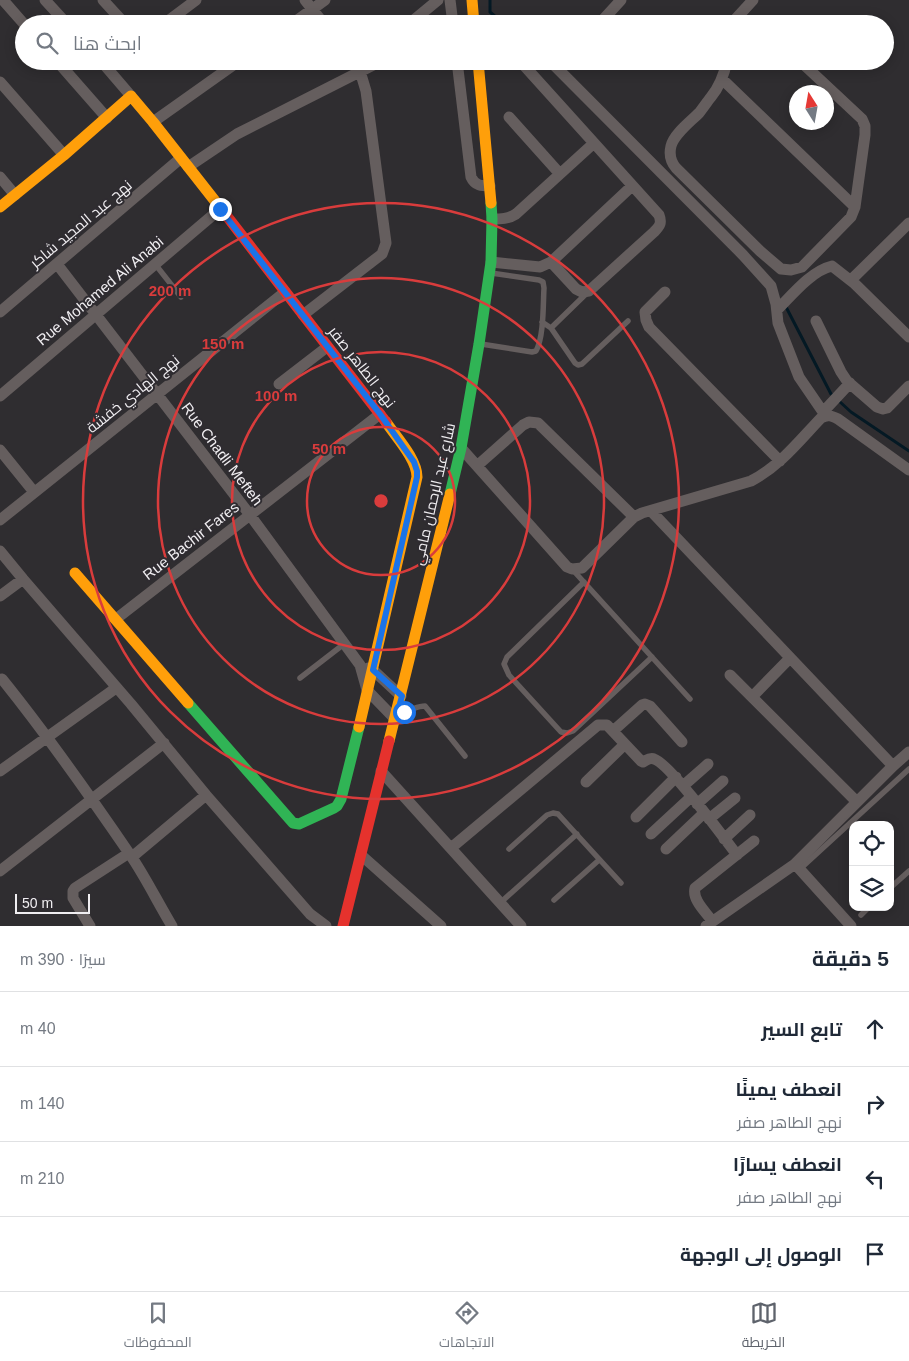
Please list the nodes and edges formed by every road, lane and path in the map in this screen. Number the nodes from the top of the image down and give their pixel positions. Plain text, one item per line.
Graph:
1 (3, 0) edge
2 (45, 0) edge
3 (103, 0) edge
4 (196, 0) edge
5 (305, 0) edge
6 (325, 0) edge
7 (438, 0) edge
8 (450, 0) edge
9 (472, 0) edge
10 (621, 0) edge
11 (753, 0) edge
12 (312, 10) junction
13 (16, 15) edge
14 (58, 15) edge
15 (117, 15) edge
16 (176, 15) edge
17 (305, 15) edge
18 (316, 15) edge
19 (419, 15) edge
20 (452, 15) edge
21 (473, 15) edge
22 (607, 15) edge
23 (739, 15) edge
24 (65, 70) edge
25 (112, 70) edge
26 (226, 70) edge
27 (349, 70) edge
28 (360, 70) edge
29 (458, 70) edge
30 (479, 70) edge
31 (528, 70) edge
32 (559, 70) edge
33 (724, 70) edge
34 (810, 70) edge
35 (722, 79) junction
36 (0, 82) edge
37 (134, 100) junction
38 (509, 117) dead end
39 (107, 118) junction
40 (153, 122) junction
41 (594, 143) junction
42 (64, 155) junction
43 (185, 163) junction
44 (560, 174) junction
45 (0, 177) edge
46 (490, 186) junction
47 (632, 186) junction
48 (15, 194) junction
49 (0, 207) edge
50 (855, 207) junction
51 (220, 209) junction
52 (492, 219) junction
53 (909, 222) edge
54 (551, 262) junction
55 (57, 264) junction
56 (155, 264) junction
57 (490, 267) junction
58 (851, 280) junction
59 (590, 291) junction
60 (285, 292) junction
61 (665, 292) dead end
62 (181, 297) dead end
63 (777, 310) junction
64 (0, 312) edge
65 (95, 315) junction
66 (303, 315) junction
67 (628, 321) dead end
68 (816, 321) dead end
69 (542, 322) junction
70 (551, 328) junction
71 (909, 337) edge
72 (479, 344) junction
73 (327, 347) junction
74 (850, 383) junction
75 (279, 384) dead end
76 (909, 386) edge
77 (158, 393) junction
78 (0, 396) edge
79 (824, 413) junction
80 (380, 414) junction
81 (461, 448) junction
82 (0, 450) edge
83 (780, 461) junction
84 (478, 465) junction
85 (909, 470) edge
86 (34, 492) junction
87 (651, 511) junction
88 (250, 515) junction
89 (634, 517) junction
90 (0, 520) edge
91 (0, 551) edge
92 (572, 569) junction
93 (75, 573) dead end
94 (23, 579) junction
95 (584, 582) junction
96 (0, 596) edge
97 (116, 619) junction
98 (344, 644) junction
99 (652, 657) junction
100 (790, 658) junction
101 (360, 665) junction
102 (373, 670) junction
103 (730, 675) dead end
104 (300, 678) dead end
105 (2, 679) dead end
106 (116, 688) junction
107 (10, 689) junction
108 (367, 690) junction
109 (0, 696) edge
110 (402, 696) junction
111 (752, 697) junction
112 (690, 699) dead end
113 (397, 715) junction
114 (613, 731) junction
115 (46, 738) junction
116 (682, 742) dead end
117 (164, 743) junction
118 (625, 744) junction
119 (909, 752) edge
120 (466, 756) dead end
121 (708, 764) dead end
122 (893, 766) junction
123 (0, 772) edge
124 (381, 772) junction
125 (908, 773) edge
126 (723, 780) dead end
127 (586, 782) dead end
128 (679, 782) junction
129 (206, 795) junction
130 (735, 798) dead end
131 (92, 799) junction
132 (857, 802) junction
133 (700, 808) junction
134 (750, 815) dead end
135 (636, 817) dead end
136 (577, 834) junction
137 (651, 834) dead end
138 (724, 839) junction
139 (754, 841) dead end
140 (451, 848) junction
141 (509, 849) dead end
142 (666, 849) dead end
143 (130, 855) junction
144 (361, 855) junction
145 (737, 855) junction
146 (599, 860) junction
147 (797, 866) junction
148 (0, 871) edge
149 (909, 871) edge
150 (621, 883) dead end
151 (894, 884) edge
152 (554, 900) dead end
153 (500, 903) junction
154 (865, 911) edge
155 (861, 915) dead end
156 (515, 924) edge
157 (709, 924) edge
158 (90, 926) edge
159 (172, 926) edge
160 (326, 926) edge
161 (343, 926) edge
162 (441, 926) edge
163 (851, 926) edge

1 - 13 street
2 - 14 street
3 - 15 street
4 - 16 street
5 - 12 street
6 - 12 street
7 - 19 street
8 - 20 street
9 - 21 street
10 - 22 street
11 - 23 street
12 - 17 street
12 - 18 street
24 - 39 street
25 - 37 street
26 - 40 street
27 - 43 street, نهج عبد المجيد شاكر
28 - 66 street
29 - 46 street
30 - 46 street, شارع عبد الرحمان مامي
31 - 41 street
32 - 63 street
33 - 35 street
34 - 50 street
35 - 50 street
35 - 50 street
36 - 42 street
37 - 39 street
37 - 40 street, نهج الطاهر صفر
38 - 44 street
39 - 42 street
40 - 43 street, نهج الطاهر صفر
41 - 44 street
41 - 47 street
42 - 48 street
43 - 51 street, نهج الطاهر صفر
43 - 55 street, نهج عبد المجيد شاكر
44 - 52 street
45 - 48 street
46 - 52 street, شارع عبد الرحمان مامي
47 - 54 street
47 - 59 street
48 - 49 street
51 - 56 street, Rue Mohamed Ali Anabi
51 - 60 street, نهج الطاهر صفر
52 - 57 street, شارع عبد الرحمان مامي
53 - 58 street
54 - 57 street
54 - 59 street
55 - 64 street, نهج عبد المجيد شاكر
55 - 65 street, Rue Chadli Mefteh
56 - 62 lane
56 - 65 street, Rue Mohamed Ali Anabi
57 - 69 lane
57 - 72 street, شارع عبد الرحمان مامي
58 - 63 street
58 - 71 street
59 - 70 lane
60 - 66 street, نهج الطاهر صفر
60 - 77 street, نهج الهادي خفشة
61 - 83 street
63 - 79 street
65 - 77 street, Rue Chadli Mefteh
65 - 78 street, Rue Mohamed Ali Anabi
66 - 73 street, نهج الطاهر صفر
67 - 70 lane
68 - 74 street
69 - 70 lane
69 - 72 lane
72 - 81 street, شارع عبد الرحمان مامي
73 - 75 street
73 - 80 street, نهج الطاهر صفر
74 - 76 street
74 - 79 street
77 - 86 street, نهج الهادي خفشة
77 - 88 street, Rue Chadli Mefteh
79 - 83 street
79 - 85 street
80 - 88 street, Rue Bachir Fares
80 - 102 street, نهج الطاهر صفر
81 - 84 street
81 - 110 street, شارع عبد الرحمان مامي
82 - 86 street
83 - 87 street
84 - 89 street
84 - 92 street
86 - 90 street, نهج الهادي خفشة
87 - 89 street
87 - 100 street
88 - 97 street, Rue Bachir Fares
88 - 98 street, Rue Chadli Mefteh
89 - 92 street
91 - 94 street
92 - 95 lane
93 - 97 street
94 - 96 street
94 - 106 street
95 - 99 lane
95 - 99 lane
97 - 108 street, نهج الطاهر صفر
98 - 101 street, Rue Chadli Mefteh
98 - 104 lane
99 - 112 lane
100 - 111 street
100 - 122 street
101 - 102 street
101 - 108 street
102 - 108 street, نهج الطاهر صفر
102 - 110 street
103 - 111 street
105 - 107 street
106 - 115 street
106 - 117 street
107 - 109 street
107 - 115 street
108 - 113 street
110 - 113 street, شارع عبد الرحمان مامي
111 - 132 street
113 - 120 lane
113 - 124 street, شارع عبد الرحمان مامي
114 - 116 street
114 - 118 street
114 - 140 street
115 - 123 street
115 - 131 street
117 - 129 street
117 - 131 street
118 - 127 street
118 - 128 street
119 - 122 street
121 - 128 street
122 - 132 street
124 - 140 street
124 - 144 street, شارع عبد الرحمان مامي
125 - 147 lane
126 - 133 street
128 - 133 street
128 - 135 street
129 - 143 street
129 - 160 street
130 - 133 street
131 - 143 street
131 - 148 street
132 - 147 street
133 - 137 street
133 - 138 street
133 - 142 street
134 - 138 street
136 - 141 lane
136 - 146 lane
136 - 153 lane
138 - 145 street
139 - 145 street
140 - 153 street
143 - 158 street
143 - 159 street
144 - 161 street, شارع عبد الرحمان مامي
144 - 162 street
145 - 157 street
146 - 150 lane
146 - 152 lane
147 - 157 street
147 - 163 street
149 - 151 lane
153 - 156 street
154 - 155 lane

